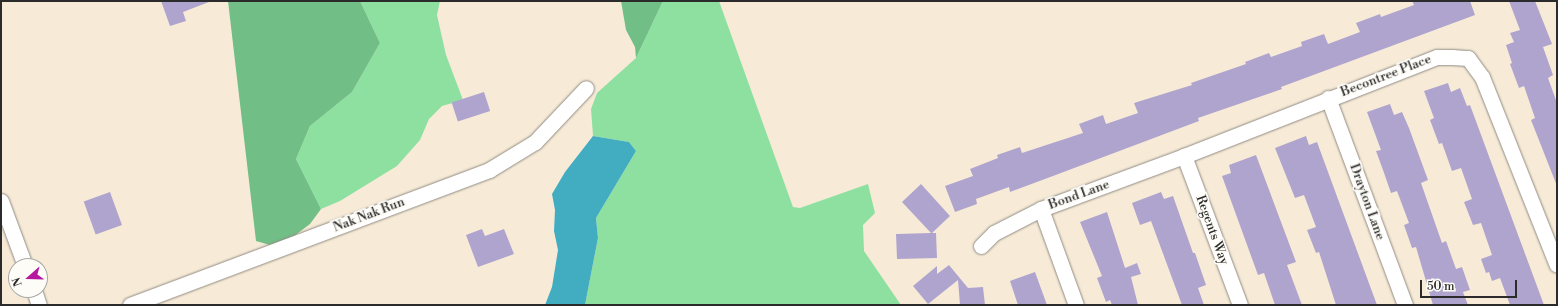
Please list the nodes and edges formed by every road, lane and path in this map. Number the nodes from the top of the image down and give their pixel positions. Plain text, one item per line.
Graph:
1 (586, 88) dead end
2 (1328, 98) junction
3 (1184, 156) junction
4 (1, 201) edge
5 (1041, 209) junction
6 (981, 246) dead end
7 (22, 258) edge
8 (1557, 265) edge
9 (130, 305) edge
10 (1076, 305) edge
11 (1240, 305) edge
12 (1405, 305) edge

1 - 9 street, Nak Nak Run
2 - 3 street, Becontree Place
2 - 8 street, Becontree Place
2 - 12 street, Drayton Lane
3 - 5 street, Bond Lane
3 - 11 street, Regents Way
4 - 7 street
5 - 6 street, Bond Lane
5 - 10 street

